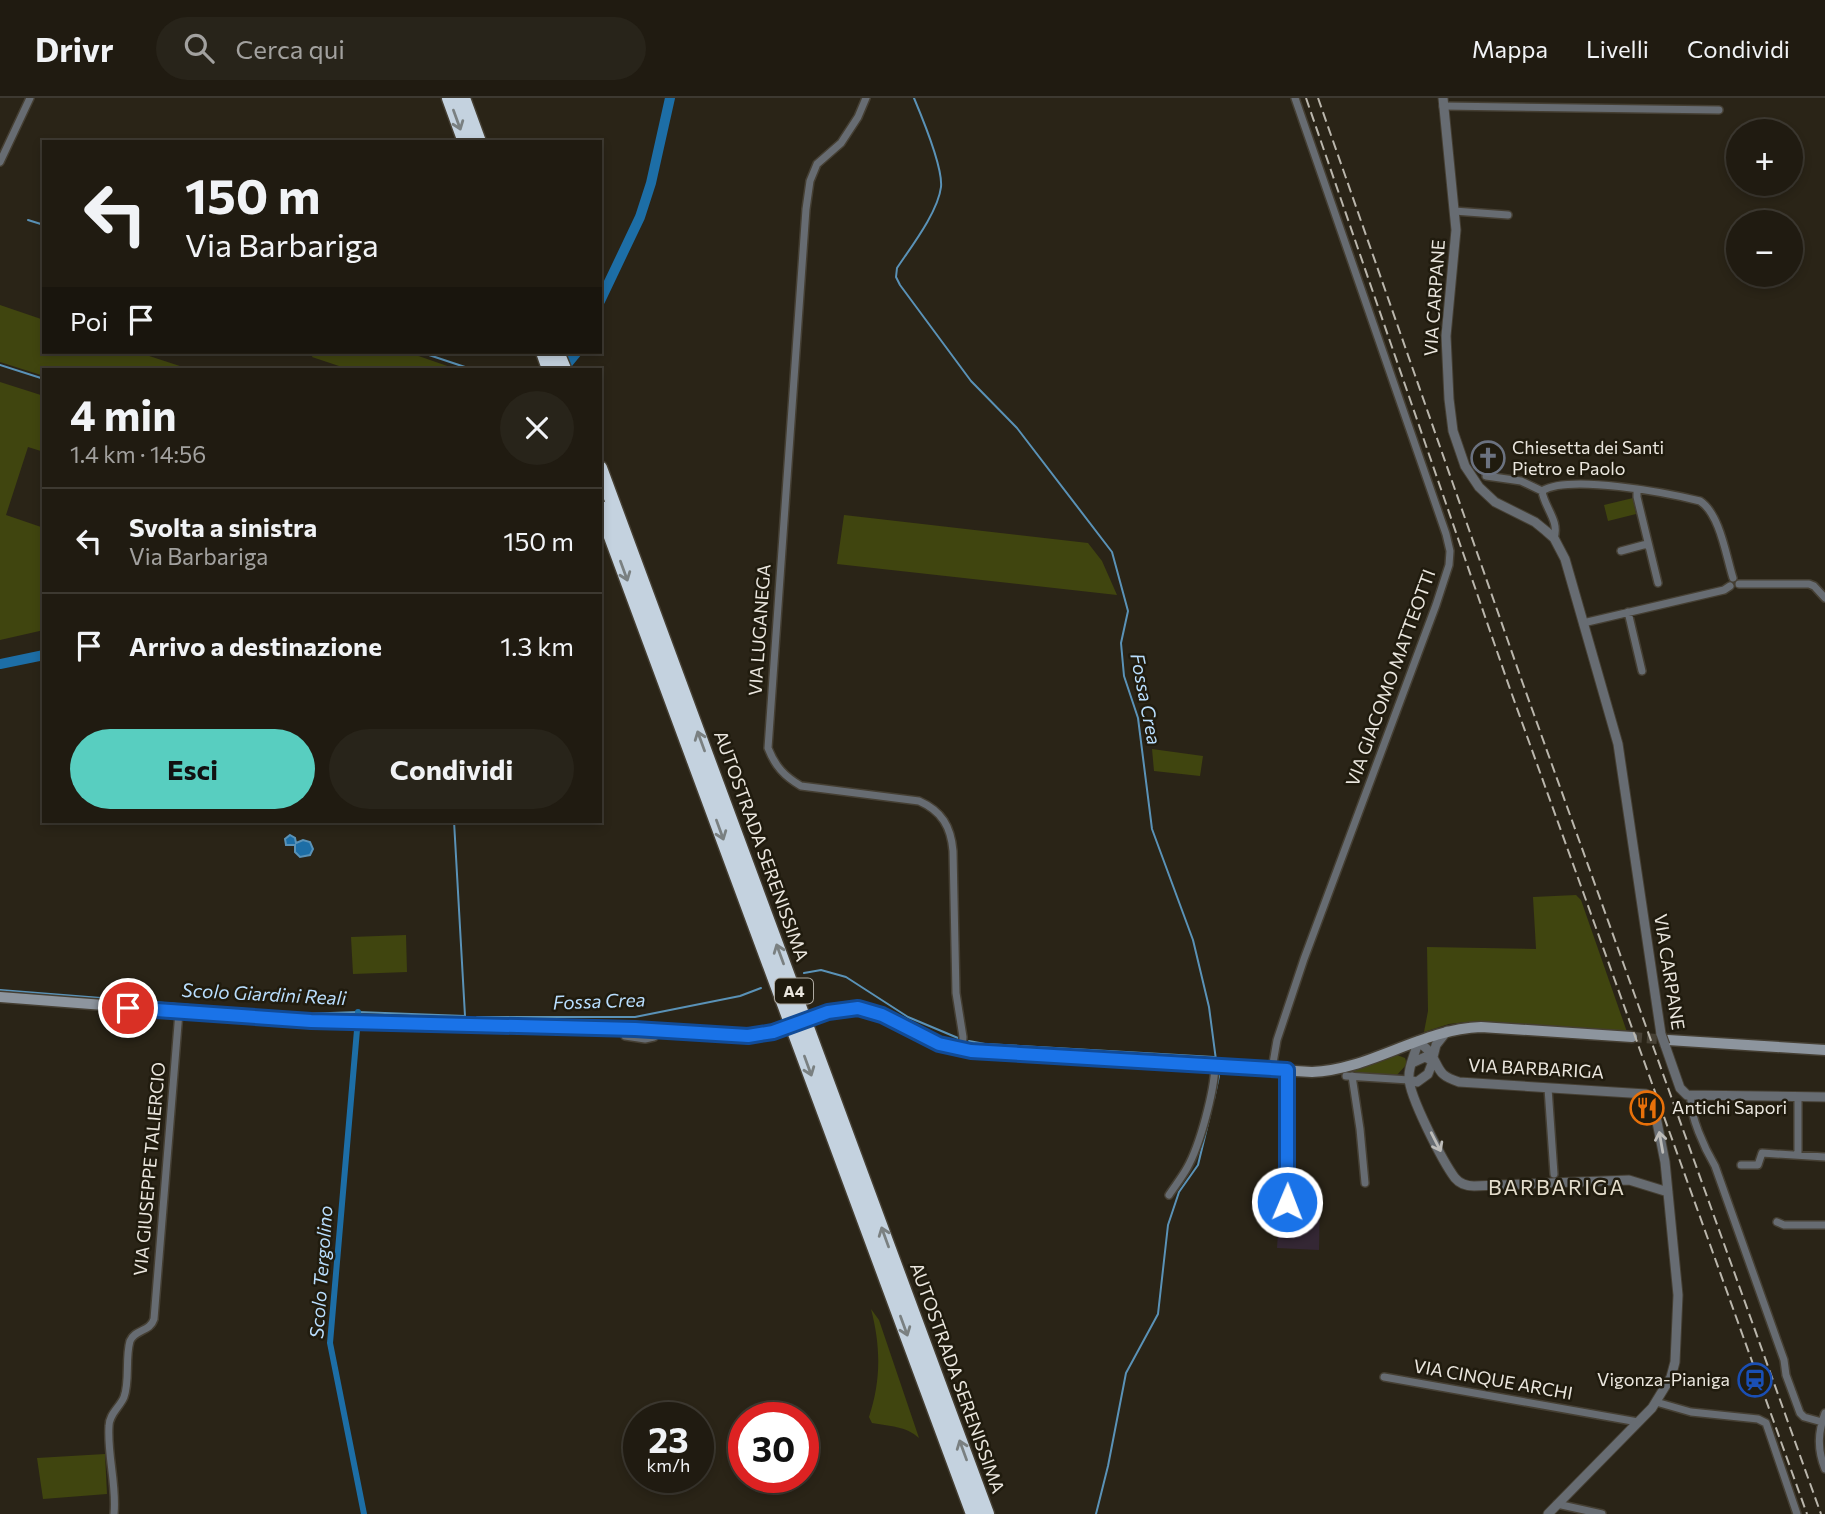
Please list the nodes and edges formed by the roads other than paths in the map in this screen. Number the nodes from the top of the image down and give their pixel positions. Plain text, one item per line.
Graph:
1 (30, 98) edge
2 (449, 98) edge
3 (463, 98) edge
4 (866, 98) edge
5 (1295, 98) edge
6 (1443, 102) edge
7 (1719, 110) dead end
8 (464, 140) edge
9 (478, 140) edge
10 (0, 162) edge
11 (1454, 211) junction
12 (1508, 215) dead end
13 (602, 473) edge
14 (1486, 476) dead end
15 (1637, 489) junction
16 (1542, 491) junction
17 (602, 512) edge
18 (1554, 538) junction
19 (1647, 544) junction
20 (1621, 551) dead end
21 (1658, 583) dead end
22 (1734, 583) junction
23 (1825, 598) edge
24 (1628, 612) junction
25 (1583, 623) junction
26 (1642, 671) dead end
27 (0, 998) edge
28 (179, 1012) junction
29 (624, 1028) junction
30 (1447, 1031) junction
31 (654, 1037) dead end
32 (1632, 1037) tunnel mouth
33 (1665, 1040) junction
34 (1418, 1041) junction
35 (962, 1050) junction
36 (1393, 1050) junction
37 (1825, 1050) edge
38 (1433, 1059) junction
39 (1412, 1063) junction
40 (1215, 1066) junction
41 (1272, 1069) junction
42 (1287, 1070) junction
43 (1409, 1080) junction
44 (1548, 1088) junction
45 (1690, 1096) junction
46 (1798, 1097) junction
47 (1825, 1097) edge
48 (1798, 1155) junction
49 (1825, 1157) edge
50 (1741, 1165) dead end
51 (1554, 1174) dead end
52 (1365, 1183) dead end
53 (1668, 1192) junction
54 (1169, 1195) dead end
55 (1287, 1202) dead end
56 (1777, 1222) dead end
57 (1825, 1225) edge
58 (1384, 1377) dead end
59 (1656, 1402) junction
60 (1825, 1413) edge
61 (1638, 1422) junction
62 (1822, 1422) junction
63 (1825, 1469) edge
64 (1557, 1504) junction
65 (114, 1514) edge
66 (973, 1514) edge
67 (987, 1514) edge
68 (1548, 1514) edge
69 (1602, 1514) edge
70 (1797, 1514) edge

1 - 10 street
2 -> 8 highway
3 - 9 highway
4 - 35 street, VIA LUGANEGA
5 - 41 street, VIA GIACOMO MATTEOTTI
6 - 7 street
6 - 11 street, VIA CARPANE
11 - 12 street
11 - 18 street, VIA CARPANE
67 -> 13 highway, AUTOSTRADA SERENISSIMA / A4
14 - 16 street
15 - 16 street
15 - 19 street
15 - 22 street
16 - 18 street, VIA CARPANE
17 -> 66 highway, AUTOSTRADA SERENISSIMA / A4
18 - 25 street, VIA CARPANE
19 - 20 street
19 - 21 street
22 - 23 street
22 - 24 street
24 - 25 street
24 - 26 street
25 - 33 street, VIA CARPANE
27 - 28 main road, VIA BARBARIGA
28 - 29 main road, VIA BARBARIGA
28 - 65 street, VIA GIUSEPPE TALIERCIO
29 - 31 street, VIA BARBARIGA
29 - 35 main road, VIA BARBARIGA, bridge
30 - 32 main road, VIA BARBARIGA
30 - 34 main road, VIA BARBARIGA
30 - 38 street
33 - 37 main road
33 - 45 street, VIA CARPANE
34 - 36 main road, VIA BARBARIGA
34 - 38 street, VIA BARBARIGA
34 - 39 street
35 - 40 main road, VIA BARBARIGA
36 - 39 street
36 - 42 main road, VIA BARBARIGA
38 - 39 street
38 - 43 street
38 - 44 street, VIA BARBARIGA
39 - 43 street
40 - 41 main road, VIA BARBARIGA
40 - 54 street
41 - 42 main road, VIA BARBARIGA
42 - 55 street
43 - 52 street
43 -> 53 street
44 - 51 street
53 -> 44 street, VIA BARBARIGA
45 - 46 street
45 - 62 street, VIA CARPANE
46 - 47 street
46 - 48 street
48 - 49 street
48 - 50 street
53 - 59 street
56 - 57 street
58 - 61 street, VIA CINQUE ARCHI
59 - 61 street
59 - 70 street
60 - 62 street
61 - 64 street
62 - 63 street
64 - 68 street
64 - 69 street

